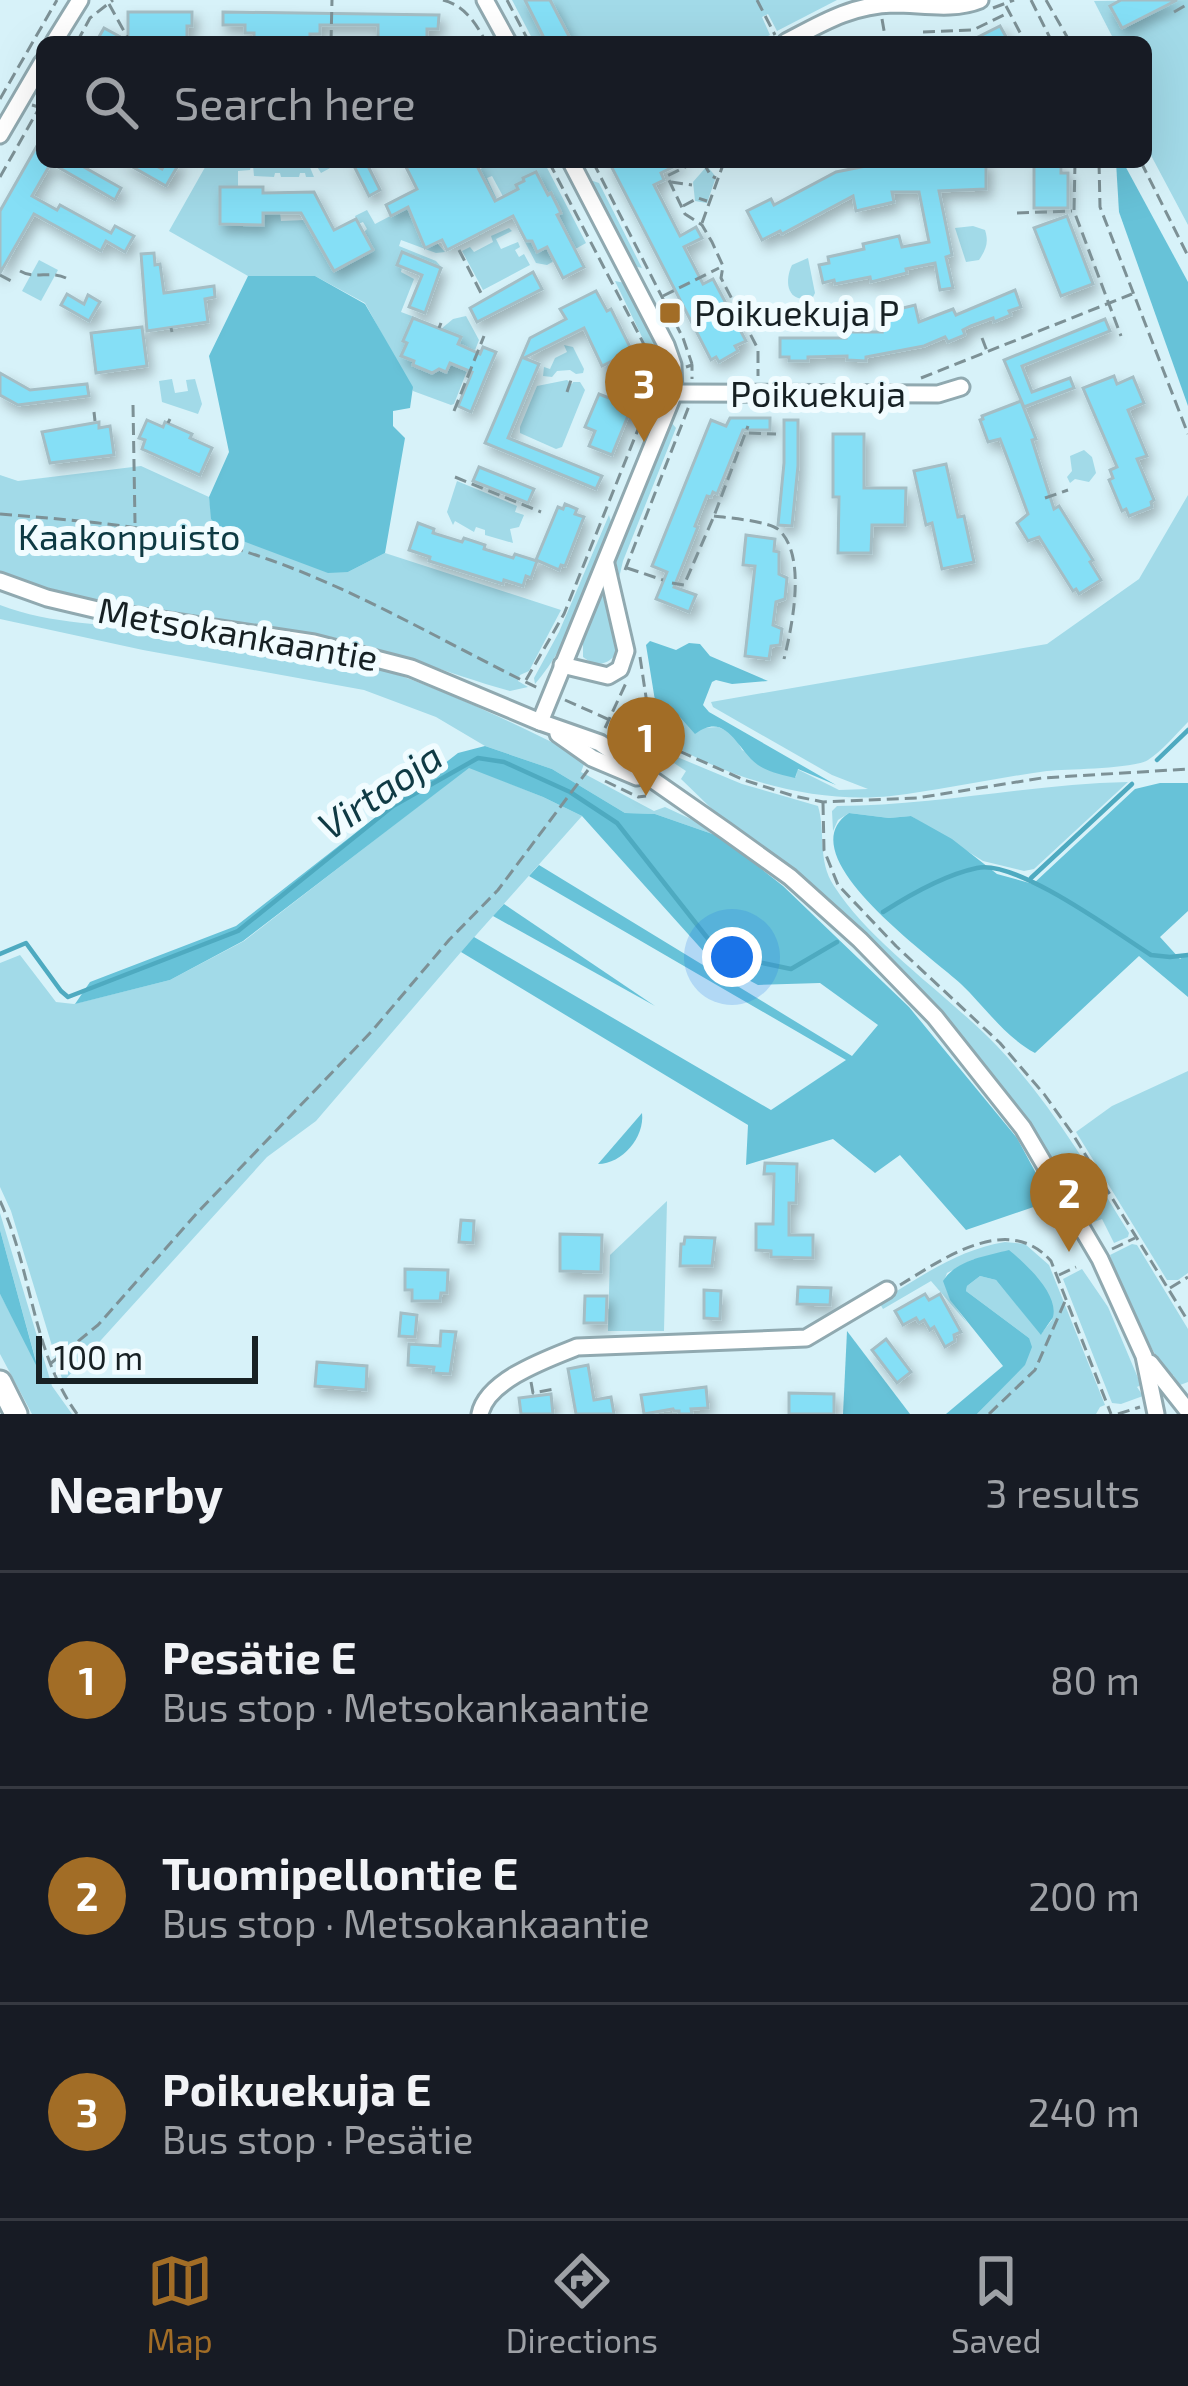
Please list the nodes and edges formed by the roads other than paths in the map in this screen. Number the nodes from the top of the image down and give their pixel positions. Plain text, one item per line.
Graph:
1 (80, 0) edge
2 (485, 0) edge
3 (980, 0) edge
4 (889, 7) edge
5 (58, 36) edge
6 (505, 36) edge
7 (788, 36) edge
8 (36, 73) edge
9 (0, 135) edge
10 (574, 168) edge
11 (961, 388) dead end
12 (674, 393) junction
13 (606, 564) junction
14 (0, 581) edge
15 (562, 665) junction
16 (540, 722) junction
17 (887, 1290) road end
18 (1144, 1356) junction
19 (0, 1382) edge
20 (1151, 1410) edge
21 (1188, 1411) edge
22 (16, 1414) edge
23 (480, 1414) edge

1 - 5 street
2 - 6 street
3 - 4 street
4 - 7 street
8 - 9 street
10 - 12 street
11 - 12 street, Poikuekuja
12 - 13 street
13 - 15 street
13 - 15 street
14 - 16 street, Metsokankaantie
15 - 16 street
16 - 18 street, Metsokankaantie
17 - 23 street
18 - 20 street, Metsokankaantie
18 - 21 street, Metsokankaantie
19 - 22 highway

